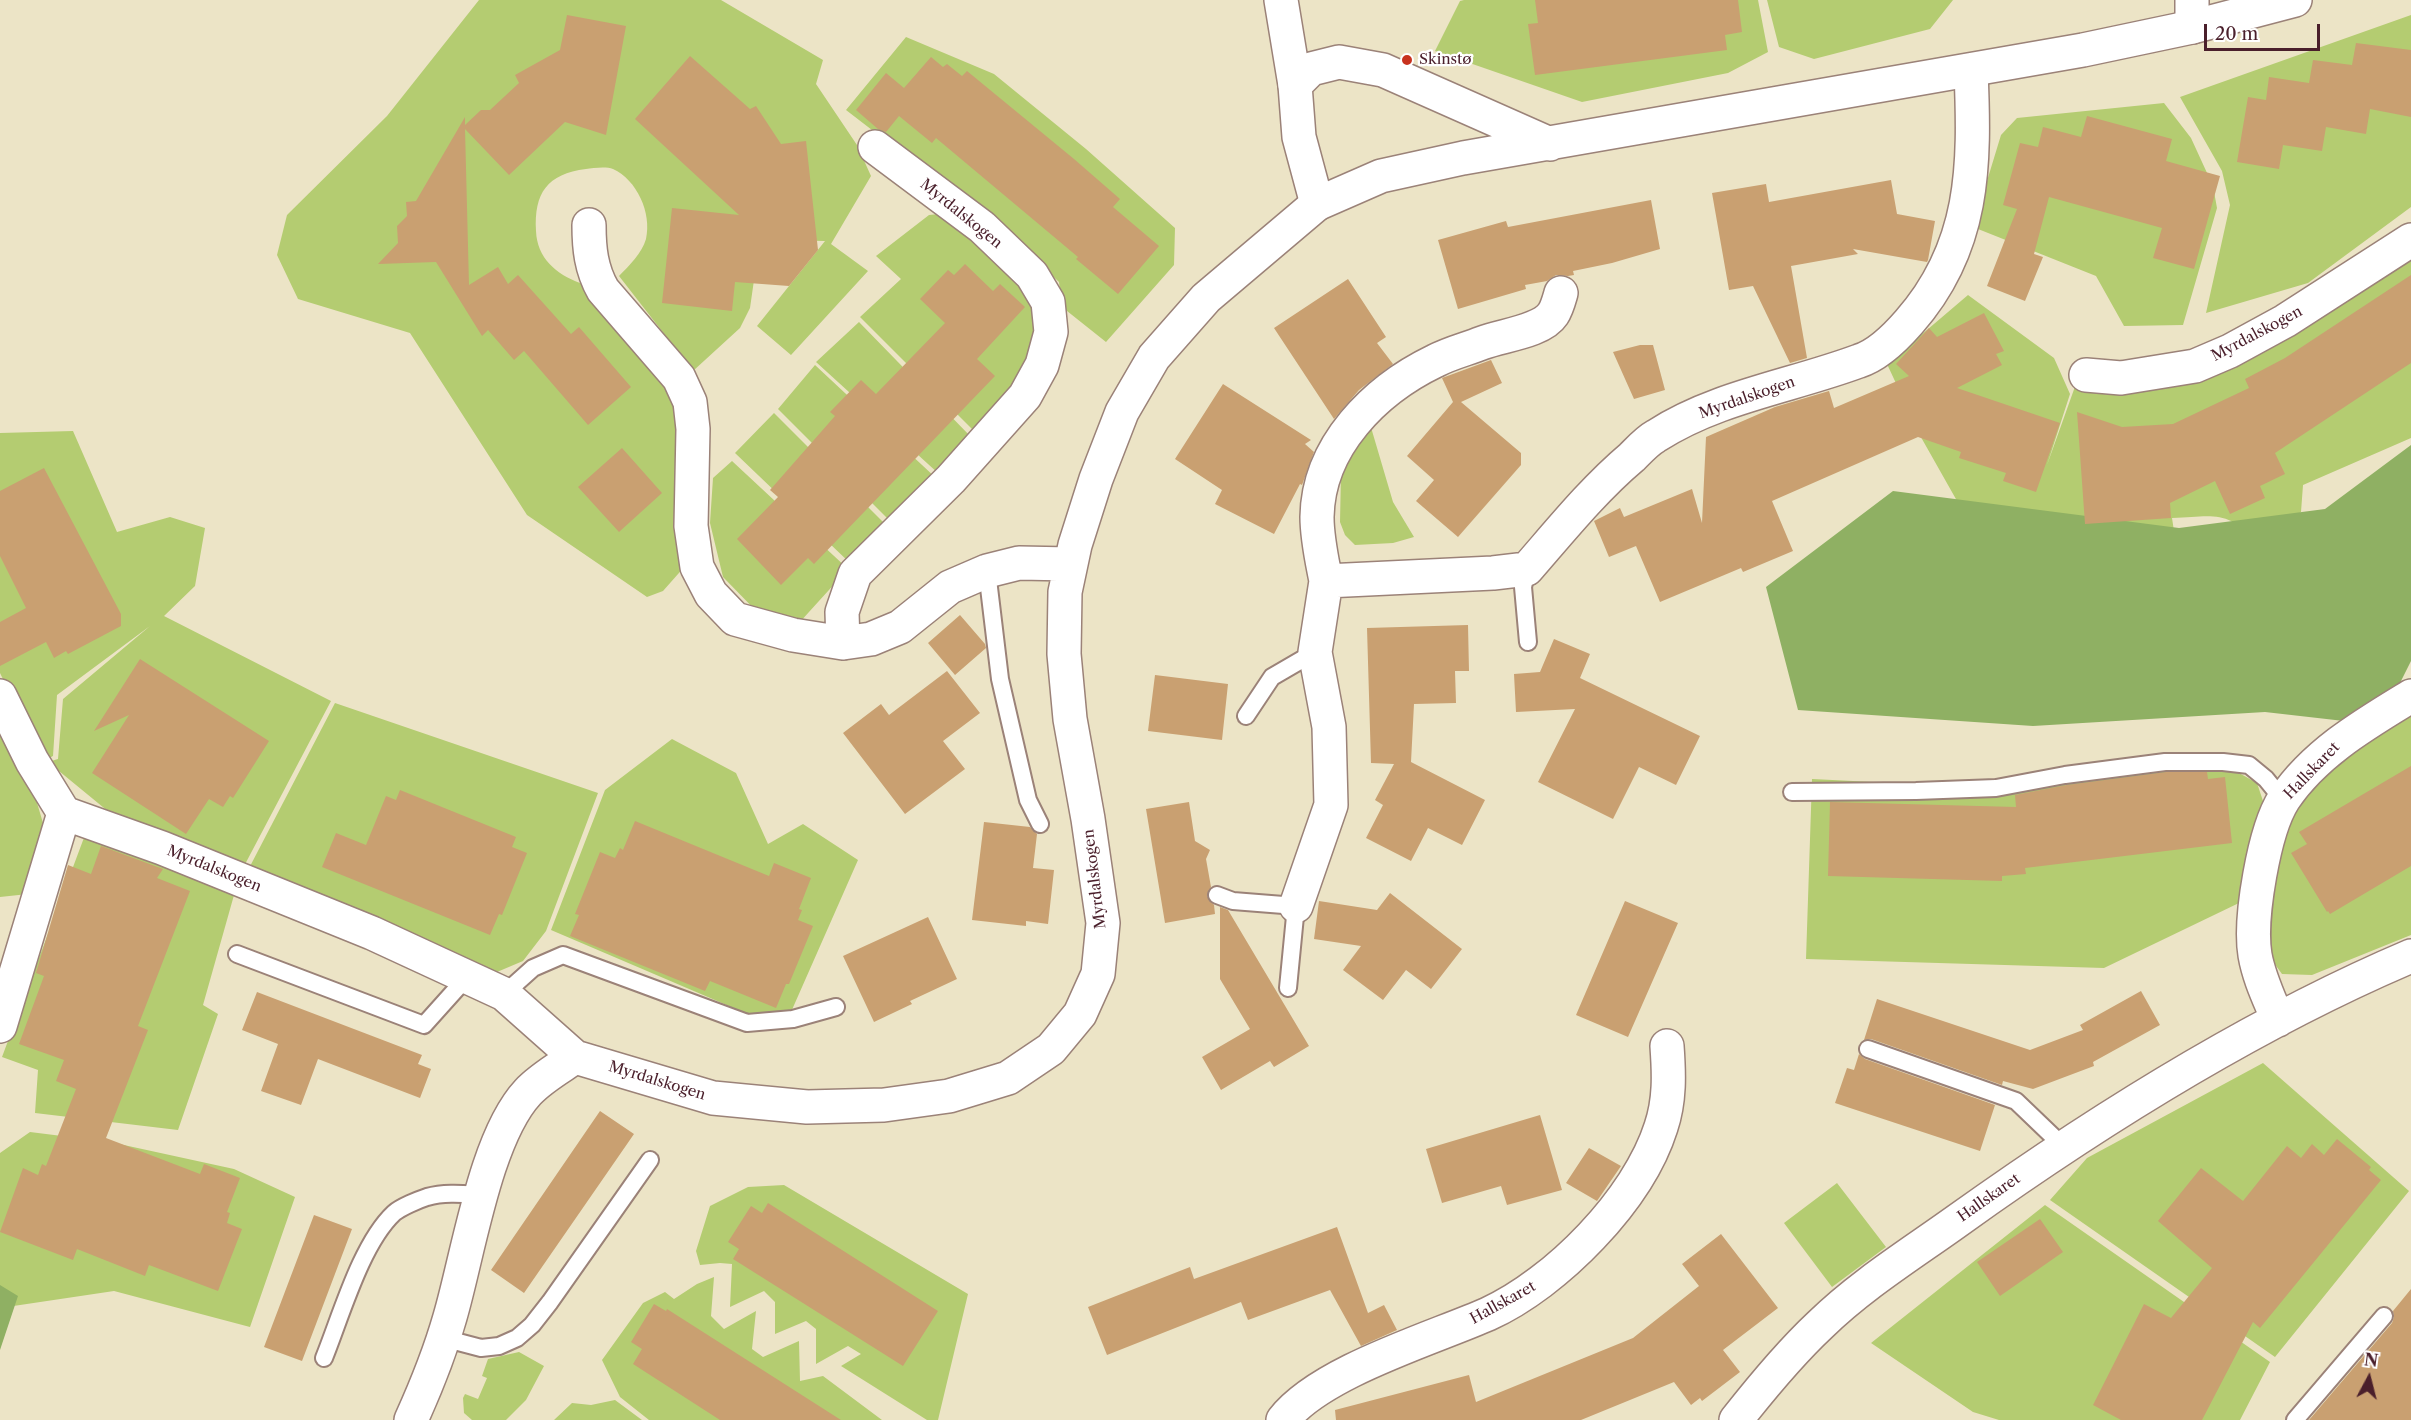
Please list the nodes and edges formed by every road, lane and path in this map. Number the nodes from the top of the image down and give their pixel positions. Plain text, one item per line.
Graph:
1 (1281, 0) edge
2 (2295, 0) edge
3 (2192, 13) edge
4 (1971, 71) junction
5 (1295, 85) junction
6 (1550, 144) junction
7 (875, 147) dead end
8 (1317, 204) junction
9 (589, 225) dead end
10 (2411, 240) edge
11 (1561, 293) dead end
12 (2086, 375) dead end
13 (1071, 564) junction
14 (1527, 569) junction
15 (987, 571) junction
16 (1326, 581) junction
17 (1528, 642) dead end
18 (843, 643) junction
19 (1315, 652) junction
20 (0, 696) edge
21 (2411, 696) edge
22 (1246, 716) dead end
23 (1792, 792) dead end
24 (2283, 800) junction
25 (64, 813) junction
26 (1040, 825) dead end
27 (1217, 895) dead end
28 (1296, 906) junction
29 (237, 954) dead end
30 (2411, 956) edge
31 (468, 976) junction
32 (1288, 988) dead end
33 (504, 994) junction
34 (836, 1007) dead end
35 (2278, 1020) junction
36 (0, 1026) edge
37 (1667, 1046) dead end
38 (1869, 1049) dead end
39 (575, 1057) junction
40 (2064, 1147) junction
41 (650, 1160) dead end
42 (482, 1195) junction
43 (2384, 1316) dead end
44 (443, 1338) junction
45 (324, 1358) dead end
46 (411, 1420) edge
47 (1283, 1420) edge
48 (1736, 1420) edge
49 (2295, 1420) edge

1 - 5 street
2 - 3 street, Myrdalskogen
3 - 4 street, Myrdalskogen
4 - 6 street, Myrdalskogen
4 - 14 street, Myrdalskogen
5 - 6 street
5 - 8 street
6 - 8 street, Myrdalskogen
7 - 18 street, Myrdalskogen
8 - 13 street, Myrdalskogen
9 - 18 street
10 - 12 street, Myrdalskogen
11 - 16 street
13 - 15 street
13 - 39 street, Myrdalskogen
14 - 16 street
14 - 17 lane
15 - 18 street
15 - 26 lane
16 - 19 street
19 - 22 lane
19 - 28 street
20 - 25 street
21 - 24 street, Hallskaret
23 - 24 lane
24 - 35 street, Hallskaret
25 - 31 street, Myrdalskogen
25 - 36 street
27 - 28 lane
28 - 32 lane
29 - 31 lane
30 - 35 street, Hallskaret
31 - 33 street, Myrdalskogen
33 - 34 lane
33 - 39 street, Myrdalskogen
35 - 40 street, Hallskaret
37 - 47 street, Hallskaret
38 - 40 lane
39 - 42 street
40 - 48 street, Hallskaret
41 - 44 lane
42 - 44 street
42 - 45 lane
43 - 49 lane
44 - 46 street

